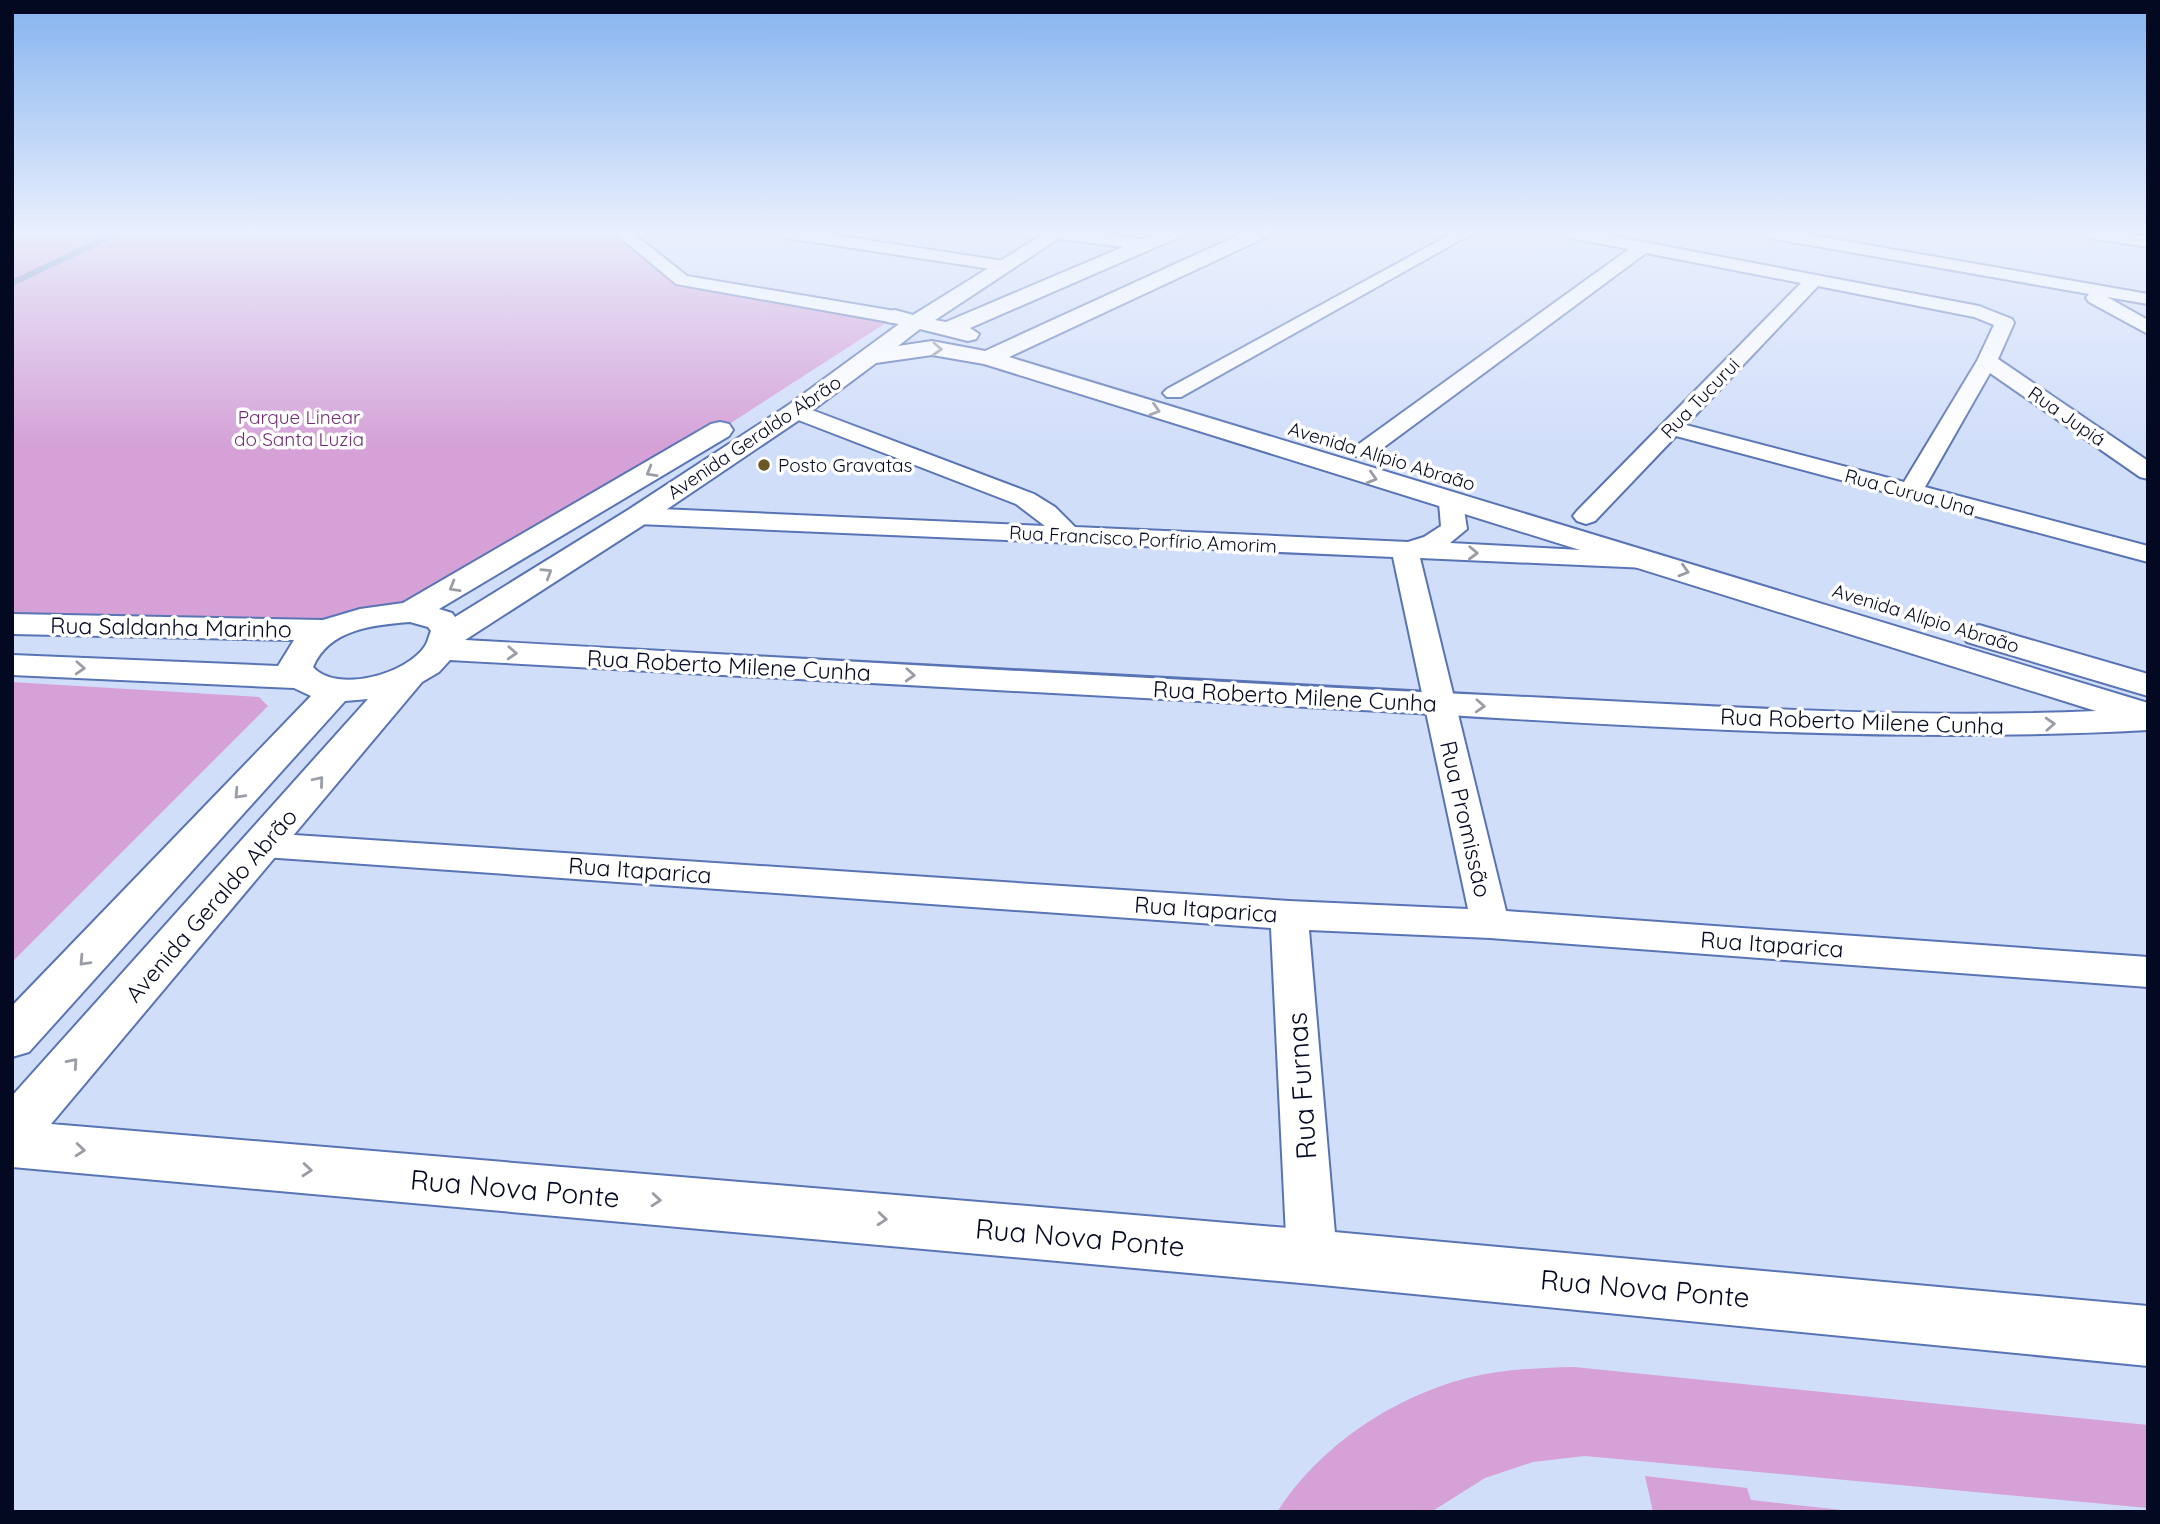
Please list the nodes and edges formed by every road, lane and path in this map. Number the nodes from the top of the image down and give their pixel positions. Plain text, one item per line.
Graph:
1 (817, 304) edge
2 (926, 304) edge
3 (935, 304) edge
4 (1007, 304) edge
5 (1104, 304) edge
6 (1336, 304) edge
7 (1565, 304) edge
8 (1791, 304) edge
9 (1933, 304) edge
10 (2108, 304) edge
11 (906, 320) junction
12 (2143, 323) edge
13 (949, 329) junction
14 (1000, 352) junction
15 (869, 357) junction
16 (1987, 361) junction
17 (793, 382) dead end
18 (1174, 393) junction
19 (796, 411) junction
20 (736, 419) dead end
21 (1672, 428) junction
22 (689, 450) junction
23 (1364, 451) junction
24 (723, 459) junction
25 (2148, 472) edge
26 (1460, 492) junction
27 (1910, 492) junction
28 (638, 516) junction
29 (1586, 516) junction
30 (1068, 535) junction
31 (1405, 551) junction
32 (2148, 554) edge
33 (1648, 560) junction
34 (411, 612) junction
35 (12, 624) edge
36 (330, 630) junction
37 (446, 643) junction
38 (12, 665) edge
39 (409, 675) junction
40 (318, 684) junction
41 (2148, 685) edge
42 (1441, 704) junction
43 (2148, 717) edge
44 (264, 845) junction
45 (1289, 915) junction
46 (1490, 924) junction
47 (2148, 972) edge
48 (12, 1038) edge
49 (12, 1133) edge
50 (12, 1144) edge
51 (1312, 1257) junction
52 (2148, 1336) edge

1 - 11 street, Avenida Alípio Abraão
2 - 11 street, Avenida Geraldo Abrão
3 - 11 street, Avenida Geraldo Abrão
4 - 13 street
5 - 14 street
6 - 18 street
7 - 23 street
8 - 21 street, Rua Tucurui
9 - 16 street
10 - 12 street
11 - 13 street, Avenida Alípio Abraão
11 - 15 street, Avenida Geraldo Abrão
11 - 17 street, Avenida Geraldo Abrão
13 - 14 street, Avenida Alípio Abraão
15 -> 14 street, Avenida Alípio Abraão
14 - 18 street, Avenida Alípio Abraão
14 -> 26 street, Avenida Alípio Abraão
15 - 19 street, Avenida Geraldo Abrão
16 - 25 street, Rua Jupiá
16 - 27 street
18 - 23 street, Avenida Alípio Abraão
19 - 24 street, Avenida Geraldo Abrão
19 - 30 street
20 - 22 street, Avenida Geraldo Abrão
21 - 27 street, Rua Curua Una
21 - 29 street, Rua Tucurui
22 - 24 street
22 -> 34 street, Avenida Geraldo Abrão
23 - 26 street, Avenida Alípio Abraão
24 - 28 street, Avenida Geraldo Abrão
26 - 29 street, Avenida Alípio Abraão
26 - 31 street, Avenida Alípio Abraão
26 - 33 street, Avenida Alípio Abraão
27 - 32 street, Rua Curua Una
28 - 30 street, Rua Francisco Porfírio Amorim
37 -> 28 street, Avenida Geraldo Abrão
29 - 41 street, Avenida Alípio Abraão
30 - 31 street, Rua Francisco Porfírio Amorim
31 -> 33 street, Rua Francisco Porfírio Amorim
31 - 42 street, Rua Promissão
33 -> 43 street, Avenida Alípio Abraão
34 - 36 street, Avenida Geraldo Abrão
34 - 37 street, Avenida Geraldo Abrão
35 - 36 street, Rua Saldanha Marinho
36 - 40 street, Avenida Geraldo Abrão
37 - 39 street, Avenida Geraldo Abrão
37 -> 42 street, Rua Roberto Milene Cunha
38 -> 40 street
39 - 40 street, Avenida Geraldo Abrão
44 -> 39 street, Avenida Geraldo Abrão
40 -> 48 street, Avenida Geraldo Abrão
42 -> 43 street, Rua Roberto Milene Cunha
42 - 46 street, Rua Promissão
44 - 45 street, Rua Itaparica
49 -> 44 street, Avenida Geraldo Abrão
45 - 46 street, Rua Itaparica
45 - 51 street, Rua Furnas
46 - 47 street, Rua Itaparica
50 -> 51 street, Rua Nova Ponte
51 - 52 street, Rua Nova Ponte

